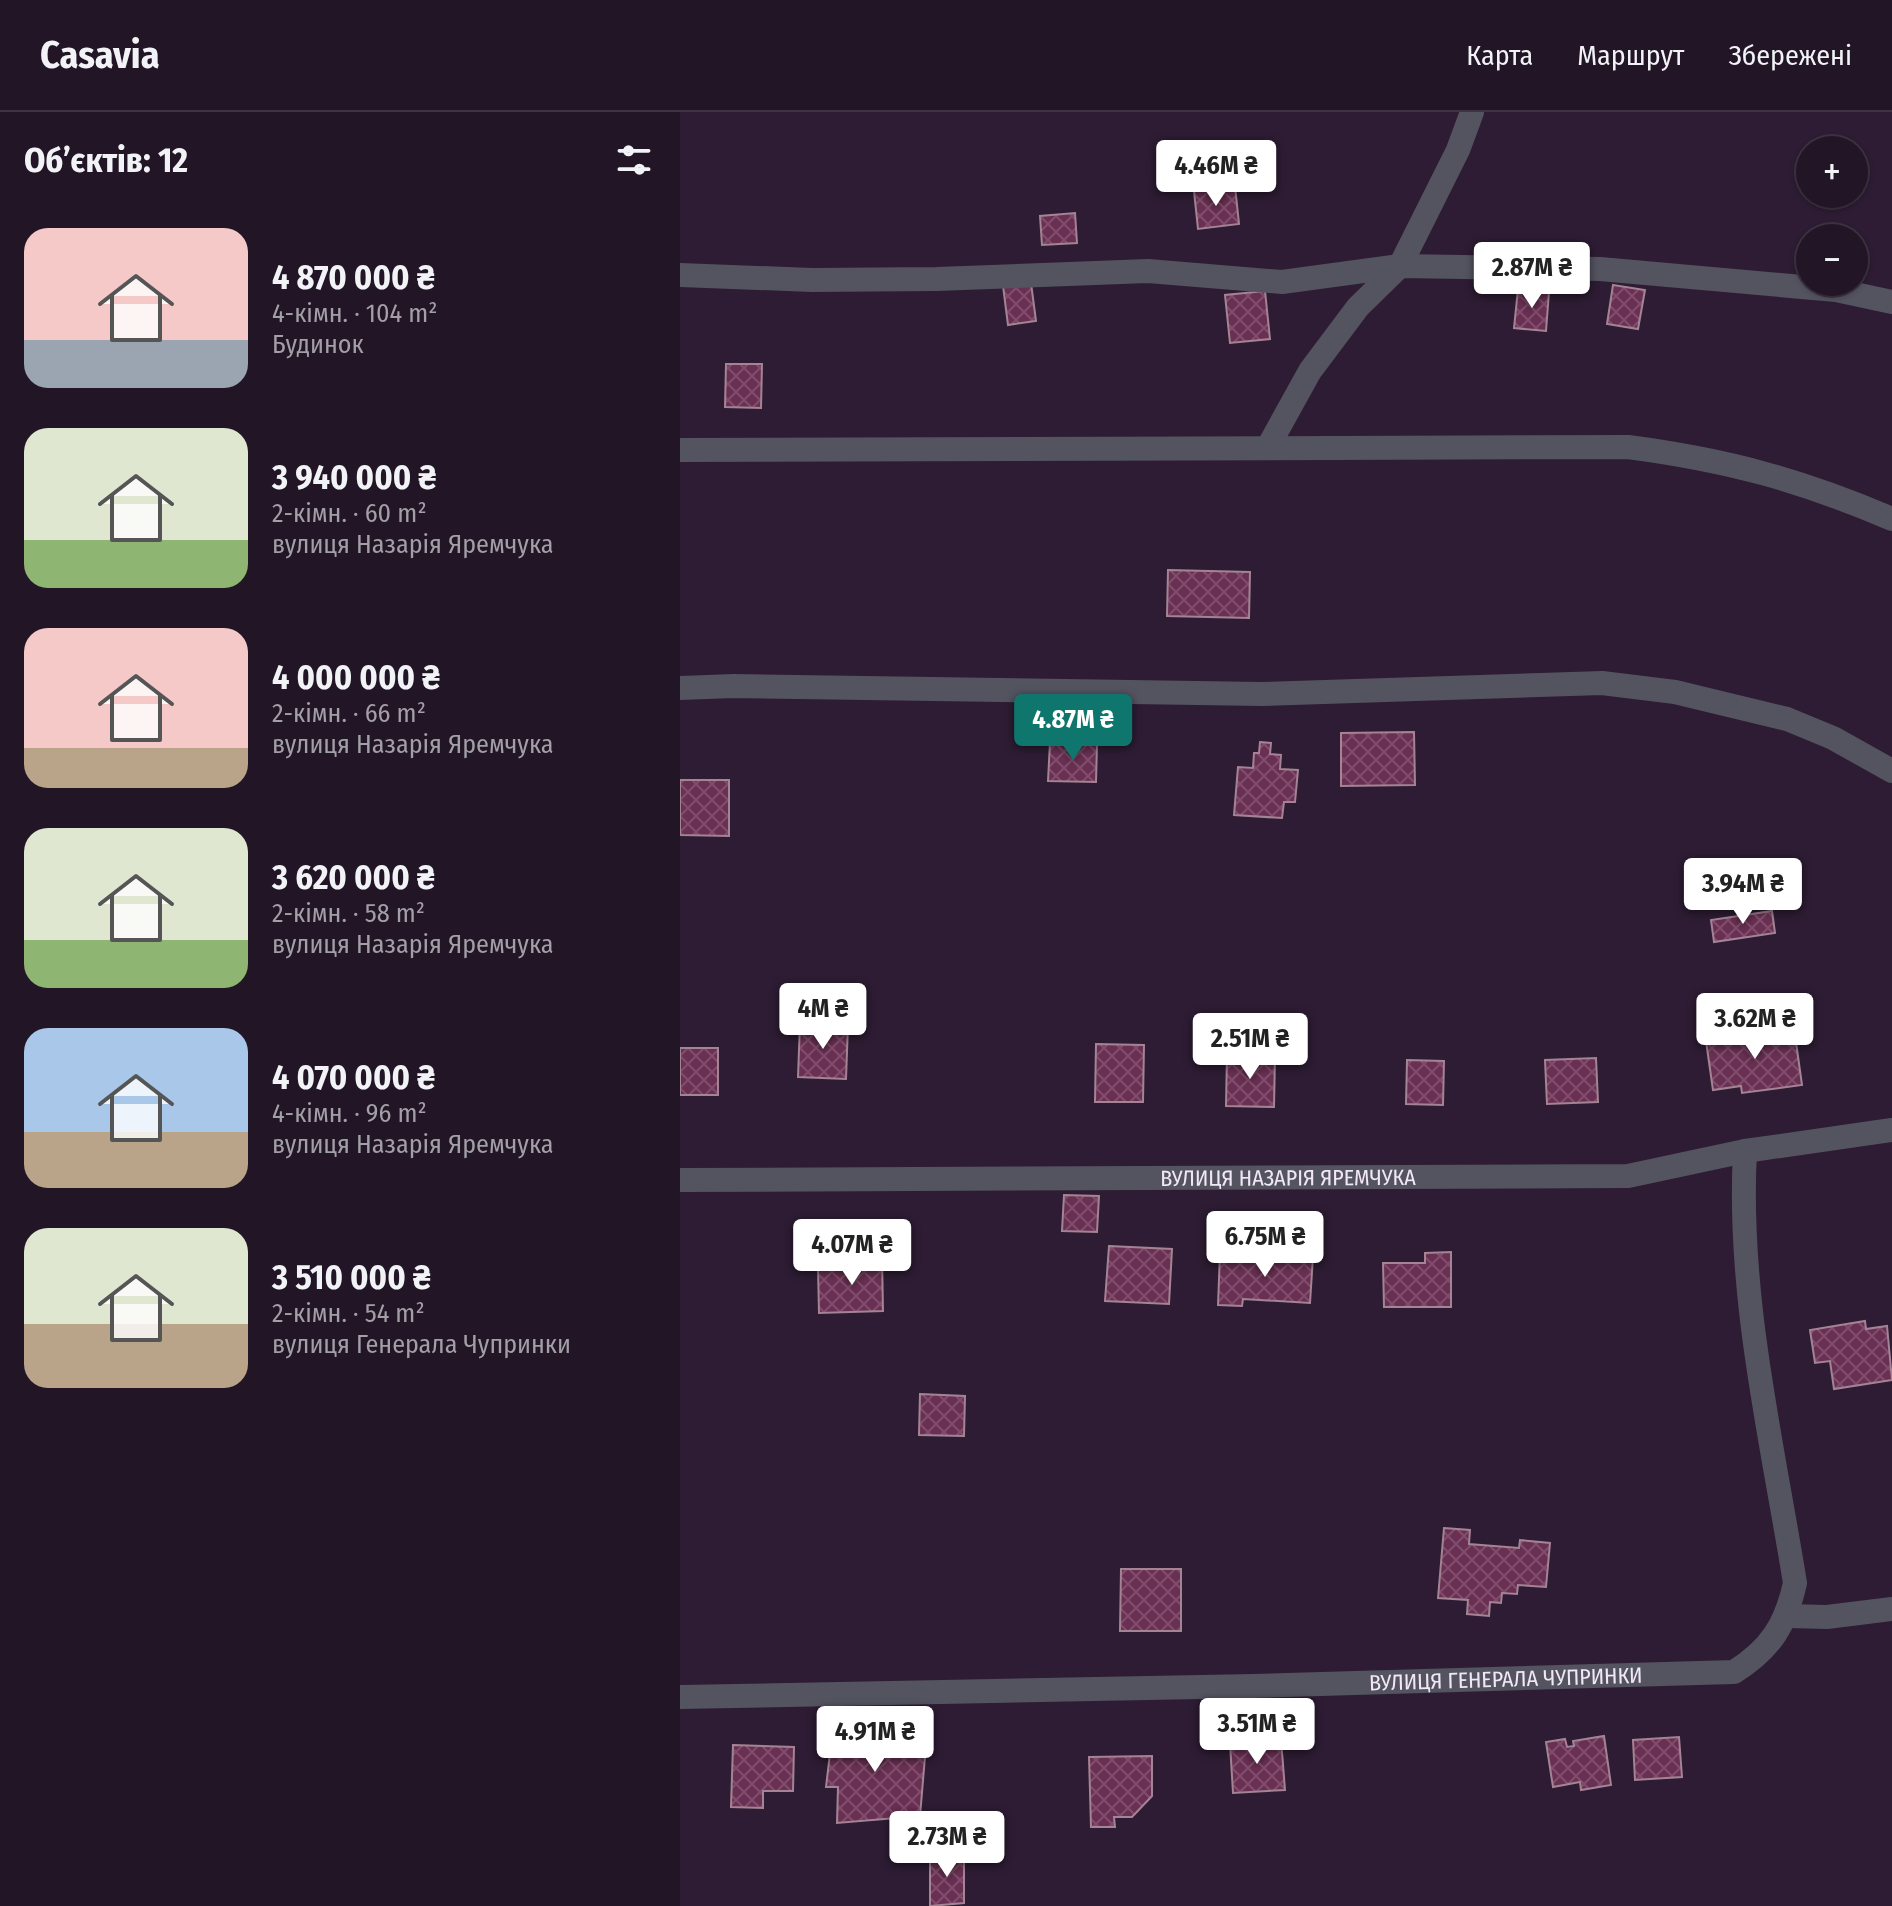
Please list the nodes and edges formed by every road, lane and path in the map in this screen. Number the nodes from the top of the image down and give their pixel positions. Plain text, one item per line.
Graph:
1 (1472, 112) edge
2 (1400, 266) junction
3 (680, 275) edge
4 (1892, 302) edge
5 (1268, 447) junction
6 (680, 450) edge
7 (1892, 519) edge
8 (680, 688) edge
9 (1892, 771) edge
10 (1892, 1130) edge
11 (1745, 1151) junction
12 (680, 1180) edge
13 (1892, 1609) edge
14 (1787, 1616) junction
15 (680, 1697) edge

1 - 2 street
2 - 3 street
2 - 4 street
2 - 5 street
5 - 6 street
5 - 7 street
8 - 9 street
10 - 11 street, ВУЛИЦЯ НАЗАРІЯ ЯРЕМЧУКА
11 - 12 street, ВУЛИЦЯ НАЗАРІЯ ЯРЕМЧУКА
11 - 14 street, ВУЛИЦЯ ГЕНЕРАЛА ЧУПРИНКИ
13 - 14 street
14 - 15 street, ВУЛИЦЯ ГЕНЕРАЛА ЧУПРИНКИ

